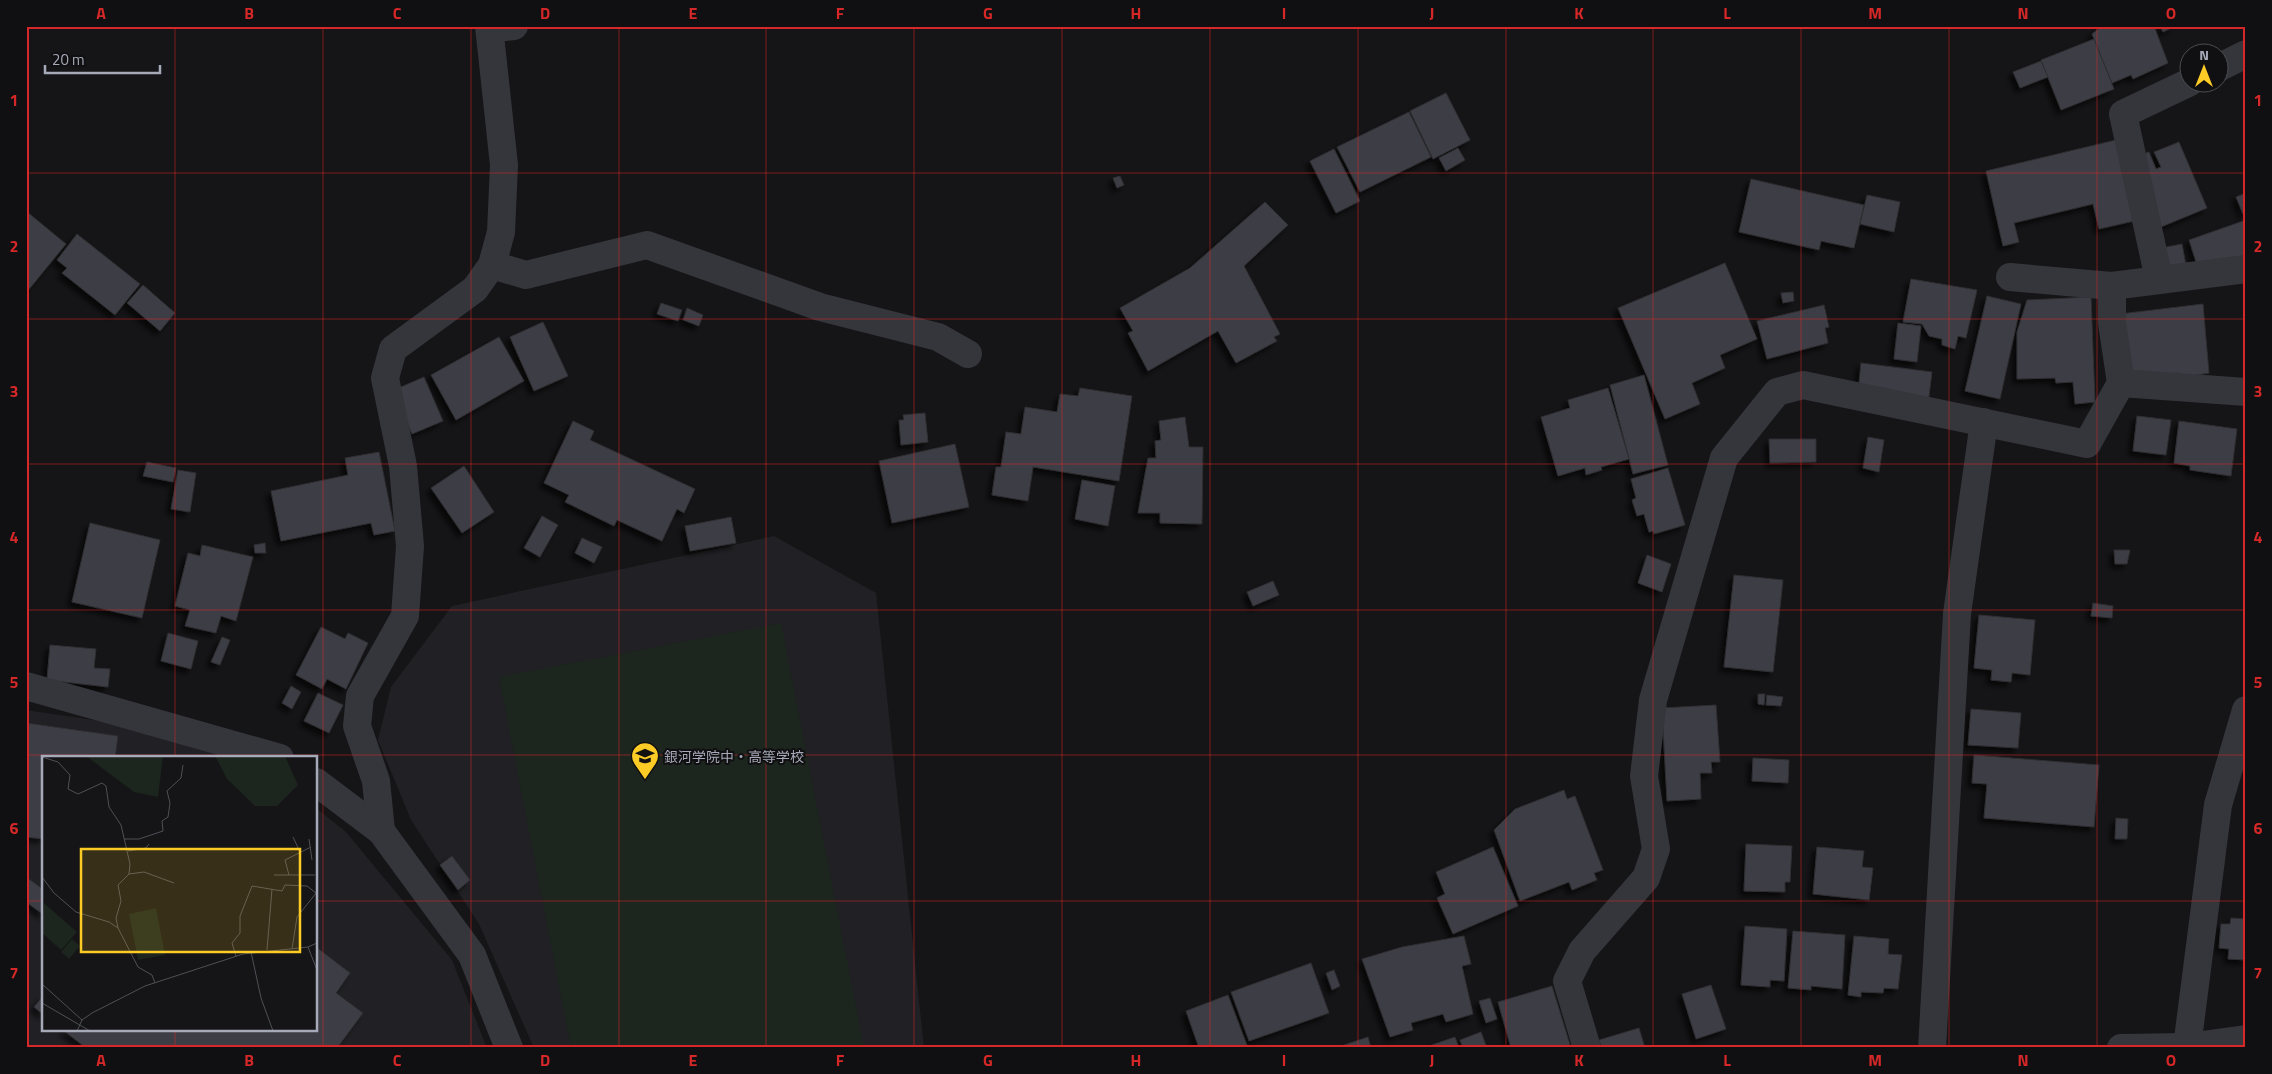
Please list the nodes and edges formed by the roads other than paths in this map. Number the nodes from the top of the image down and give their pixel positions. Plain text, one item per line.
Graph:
1 (498, 27) edge
2 (2246, 54) edge
3 (2230, 62) edge
4 (2180, 87) edge
5 (492, 265) junction
6 (2246, 269) edge
7 (2010, 277) dead end
8 (2159, 279) junction
9 (2112, 286) junction
10 (968, 354) dead end
11 (2121, 383) junction
12 (2246, 392) edge
13 (1984, 422) junction
14 (26, 686) edge
15 (2246, 710) edge
16 (273, 756) edge
17 (318, 784) edge
18 (381, 831) junction
19 (2246, 1039) edge
20 (2187, 1047) edge
21 (509, 1048) edge
22 (1587, 1048) edge
23 (1932, 1048) edge
24 (2121, 1048) edge

1 - 5 street
2 - 3 street
4 - 8 street
5 - 10 street
5 - 18 street
6 - 8 street
7 - 9 street
8 - 9 street
9 - 11 street
11 - 12 street
11 - 13 street
13 - 22 street
13 - 23 street
14 - 16 street
15 - 20 street
17 - 18 street
18 - 21 street
19 - 20 street
20 - 24 street

